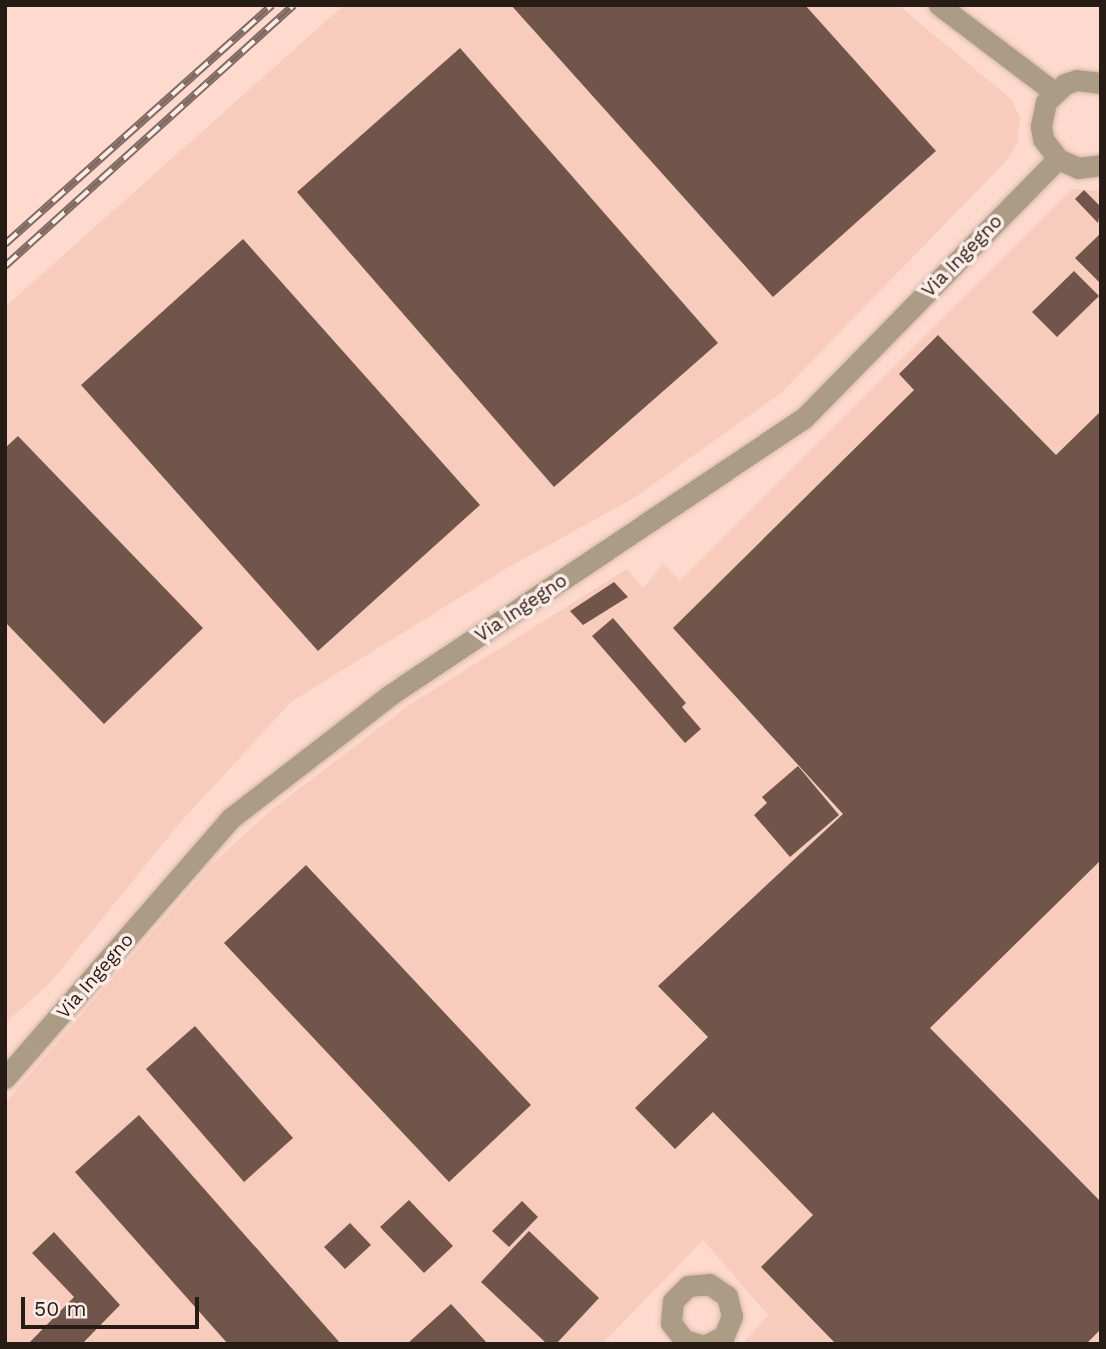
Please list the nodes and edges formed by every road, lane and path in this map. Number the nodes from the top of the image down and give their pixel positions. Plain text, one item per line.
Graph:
1 (939, 5) edge
2 (1101, 83) edge
3 (1054, 92) junction
4 (1058, 159) junction
5 (1101, 165) edge
6 (5, 1079) edge
7 (688, 1343) edge
8 (708, 1344) edge

1 - 3 street
2 - 3 street
3 - 4 street
4 - 5 street
4 - 6 street, Via Ingegno
7 - 8 street

